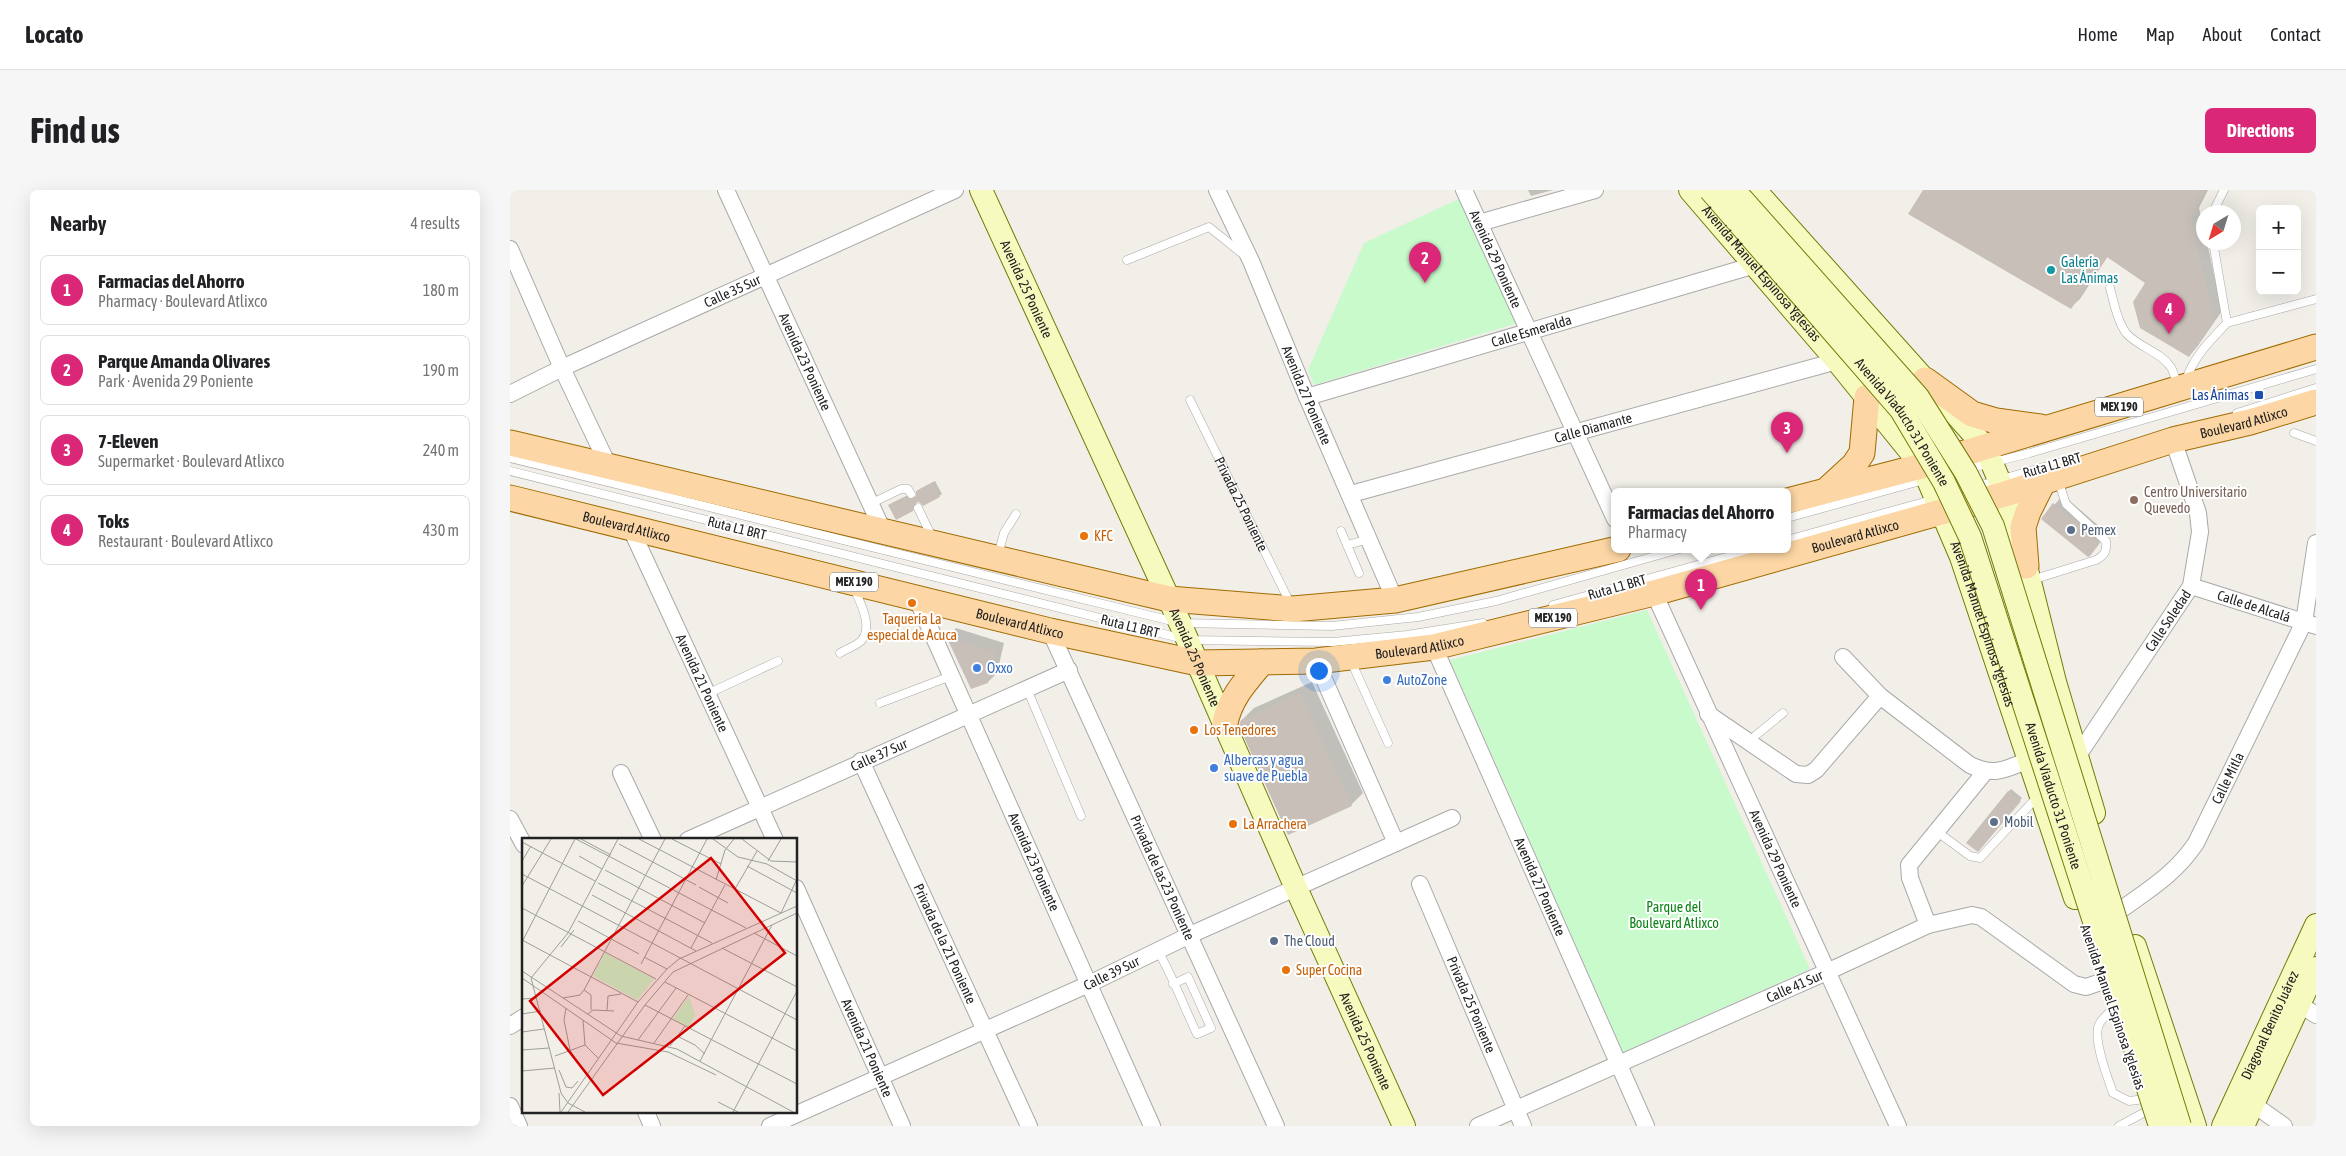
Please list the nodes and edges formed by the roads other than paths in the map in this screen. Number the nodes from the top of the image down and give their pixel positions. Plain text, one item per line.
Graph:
1 (726, 190) edge
2 (955, 190) edge
3 (980, 190) edge
4 (1217, 190) edge
5 (1464, 190) edge
6 (1595, 190) edge
7 (1690, 190) edge
8 (1710, 190) edge
9 (1734, 190) edge
10 (1756, 190) edge
11 (2224, 190) edge
12 (1574, 193) edge
13 (2216, 205) edge
14 (1479, 223) junction
15 (510, 249) edge
16 (2214, 250) edge
17 (1128, 260) dead end
18 (1251, 261) junction
19 (1755, 265) junction
20 (765, 276) junction
21 (2110, 288) dead end
22 (2316, 299) edge
23 (2228, 323) junction
24 (1529, 332) junction
25 (1888, 338) junction
26 (2316, 348) edge
27 (1837, 361) junction
28 (562, 368) junction
29 (2316, 369) edge
30 (1925, 380) junction
31 (2181, 388) junction
32 (2316, 388) edge
33 (510, 394) edge
34 (1307, 397) junction
35 (1867, 397) junction
36 (1190, 400) dead end
37 (2316, 402) edge
38 (2224, 417) dead end
39 (2048, 428) junction
40 (2294, 433) dead end
41 (1576, 434) junction
42 (2172, 434) junction
43 (2316, 441) edge
44 (510, 443) edge
45 (2081, 457) dead end
46 (510, 458) edge
47 (609, 467) junction
48 (510, 471) edge
49 (1995, 471) junction
50 (1955, 472) dead end
51 (2050, 479) junction
52 (1935, 486) junction
53 (1827, 490) junction
54 (911, 494) dead end
55 (1351, 494) junction
56 (510, 498) edge
57 (1791, 500) edge
58 (870, 504) junction
59 (918, 508) dead end
60 (1611, 511) edge
61 (1016, 514) dead end
62 (1791, 517) edge
63 (630, 527) junction
64 (1341, 531) dead end
65 (884, 533) junction
66 (1369, 539) junction
67 (1791, 539) edge
68 (1791, 541) edge
69 (2316, 543) edge
70 (1348, 545) junction
71 (937, 546) junction
72 (1611, 551) edge
73 (1666, 553) edge
74 (1741, 553) edge
75 (1759, 553) edge
76 (997, 559) junction
77 (1359, 572) dead end
78 (2028, 573) junction
79 (852, 581) junction
80 (2191, 586) junction
81 (1654, 593) junction
82 (916, 597) junction
83 (1169, 599) junction
84 (1395, 600) junction
85 (1546, 607) dead end
86 (1293, 609) junction
87 (1489, 622) dead end
88 (2310, 624) edge
89 (1050, 630) junction
90 (1184, 632) junction
91 (1434, 647) junction
92 (840, 653) dead end
93 (1349, 657) junction
94 (1843, 657) dead end
95 (778, 661) dead end
96 (1316, 661) junction
97 (1262, 662) junction
98 (1198, 663) junction
99 (1069, 670) junction
100 (951, 676) junction
101 (2055, 682) junction
102 (1028, 689) junction
103 (708, 694) junction
104 (1880, 696) junction
105 (2008, 698) junction
106 (880, 703) dead end
107 (1707, 713) junction
108 (1783, 713) dead end
109 (969, 716) junction
110 (1225, 723) junction
111 (1748, 741) junction
112 (1388, 742) dead end
113 (2077, 757) junction
114 (2029, 760) junction
115 (861, 761) junction
116 (1985, 772) junction
117 (621, 773) dead end
118 (2039, 794) junction
119 (760, 807) junction
120 (1081, 816) dead end
121 (1452, 818) dead end
122 (511, 822) edge
123 (1936, 831) junction
124 (652, 838) edge
125 (692, 838) edge
126 (774, 838) edge
127 (522, 842) edge
128 (1396, 843) junction
129 (1420, 884) dead end
130 (1296, 888) junction
131 (798, 892) edge
132 (2122, 909) junction
133 (1928, 925) junction
134 (2316, 925) edge
135 (1190, 935) junction
136 (1158, 951) junction
137 (2316, 968) edge
138 (1829, 971) junction
139 (2104, 981) junction
140 (1089, 984) junction
141 (1173, 984) junction
142 (2307, 1010) edge
143 (522, 1018) edge
144 (510, 1026) edge
145 (986, 1030) junction
146 (1619, 1064) junction
147 (880, 1077) junction
148 (2187, 1099) junction
149 (2253, 1104) junction
150 (510, 1106) edge
151 (1516, 1109) junction
152 (798, 1112) edge
153 (647, 1114) edge
154 (793, 1114) edge
155 (2151, 1118) edge
156 (2232, 1121) edge
157 (774, 1122) edge
158 (519, 1126) edge
159 (652, 1126) edge
160 (902, 1126) edge
161 (1029, 1126) edge
162 (1152, 1126) edge
163 (1276, 1126) edge
164 (1404, 1126) edge
165 (1478, 1126) edge
166 (1523, 1126) edge
167 (1646, 1126) edge
168 (1898, 1126) edge
169 (2120, 1126) edge
170 (2180, 1126) edge
171 (2195, 1126) edge
172 (2284, 1126) edge

1 - 20 street, Avenida 23 Poniente
2 - 20 street, Calle 35 Sur
3 - 83 main road, Avenida 25 Poniente
4 - 18 street, Avenida 27 Poniente
5 - 14 street, Avenida 29 Poniente
6 - 12 street
7 - 19 main road, Avenida Manuel Espinosa Yglesias
8 - 155 main road, Avenida Viaducto 31 Poniente, bridge
9 - 170 main road, Avenida Viaducto 31 Poniente, bridge
10 - 25 main road
11 - 13 lane
12 - 14 street
14 - 24 street, Avenida 29 Poniente
15 - 28 street
16 - 23 lane
17 - 18 lane
18 - 34 street, Avenida 27 Poniente
19 - 24 street, Calle Esmeralda
19 - 27 main road, Avenida Manuel Espinosa Yglesias
20 - 28 street, Calle 35 Sur
20 - 58 street, Avenida 23 Poniente
21 - 31 lane
22 - 23 lane
23 - 31 lane
24 - 34 street, Calle Esmeralda
24 - 41 street, Avenida 29 Poniente
25 - 27 main road
25 - 30 main road
26 - 31 main road, Boulevard Atlixco / MEX 190
27 - 35 main road, Avenida Manuel Espinosa Yglesias
27 - 41 street, Calle Diamante
28 - 33 street, Calle 35 Sur
28 - 47 street
29 - 49 lane, Ruta L1 BRT
30 - 39 main road
30 - 49 main road
31 - 39 main road, Boulevard Atlixco / MEX 190
32 - 38 lane
34 - 55 street, Avenida 27 Poniente
35 - 52 main road, Avenida Manuel Espinosa Yglesias
35 - 53 main road
36 - 86 lane, Privada 25 Poniente
37 - 42 main road, Boulevard Atlixco / MEX 190
39 - 49 main road, Boulevard Atlixco / MEX 190
40 - 43 lane
41 - 55 street, Calle Diamante
41 - 60 street, Avenida 29 Poniente
42 - 51 main road, Boulevard Atlixco / MEX 190
42 - 80 street, Calle Soledad
44 - 47 main road
45 - 49 lane, Ruta L1 BRT
46 - 90 lane, Ruta L1 BRT
47 - 65 main road
48 - 90 lane, Ruta L1 BRT
49 - 50 lane, Ruta L1 BRT
49 - 51 main road, Boulevard Atlixco / MEX 190
49 - 52 main road, Boulevard Atlixco / MEX 190
49 - 52 main road, Boulevard Atlixco / MEX 190
49 - 78 main road
51 - 78 main road
51 - 78 lane
52 - 53 main road, Boulevard Atlixco / MEX 190
52 - 62 lane
52 - 67 lane
52 - 68 main road, Boulevard Atlixco / MEX 190
52 - 105 main road, Avenida Manuel Espinosa Yglesias
53 - 57 main road, Boulevard Atlixco / MEX 190
54 - 58 lane
55 - 66 street, Avenida 27 Poniente
56 - 63 main road, Boulevard Atlixco / MEX 190
58 - 65 street, Avenida 23 Poniente
59 - 71 lane
61 - 76 lane
63 - 79 main road, Boulevard Atlixco / MEX 190
63 - 103 street, Avenida 21 Poniente
64 - 70 lane
65 - 71 main road
66 - 70 lane
66 - 84 street, Avenida 27 Poniente
69 - 88 street, Calle Mitla
70 - 77 lane
71 - 76 main road
72 - 84 main road
73 - 90 lane, Ruta L1 BRT
74 - 85 lane, Ruta L1 BRT
75 - 81 main road, Boulevard Atlixco / MEX 190
76 - 83 main road
78 - 101 main road
79 - 82 main road, Boulevard Atlixco / MEX 190
79 - 92 lane
80 - 88 street, Calle de Alcalá
80 - 113 street, Calle Soledad
81 - 91 main road, Boulevard Atlixco / MEX 190
81 - 107 street, Avenida 29 Poniente
82 - 89 main road, Boulevard Atlixco / MEX 190
82 - 100 street, Avenida 23 Poniente
83 - 86 main road
83 - 90 main road, Avenida 25 Poniente
84 - 86 main road
87 - 90 lane, Ruta L1 BRT
88 - 132 street, Calle Mitla
89 - 98 main road, Boulevard Atlixco / MEX 190
89 - 99 street, Privada de las 23 Poniente
90 - 98 main road, Avenida 25 Poniente
91 - 93 main road, Boulevard Atlixco / MEX 190
91 - 146 street, Avenida 27 Poniente
93 - 96 main road, Boulevard Atlixco / MEX 190
93 - 112 lane
94 - 104 street
95 - 103 lane
96 - 97 main road, Boulevard Atlixco / MEX 190
96 - 128 street
97 - 98 main road, Boulevard Atlixco / MEX 190
97 - 110 main road
98 - 110 main road, Avenida 25 Poniente
99 - 102 street, Calle 37 Sur
99 - 135 street, Privada de las 23 Poniente
100 - 106 lane
100 - 109 street, Avenida 23 Poniente
101 - 105 main road
101 - 113 main road
102 - 109 street, Calle 37 Sur
102 - 120 lane
103 - 119 street, Avenida 21 Poniente
104 - 111 street
104 - 116 street
105 - 114 main road, Avenida Manuel Espinosa Yglesias
107 - 111 street
107 - 138 street, Avenida 29 Poniente
108 - 111 lane
109 - 115 street, Calle 37 Sur
109 - 140 street, Avenida 23 Poniente
110 - 130 main road, Avenida 25 Poniente
113 - 132 main road
114 - 116 street
114 - 118 main road, Avenida Manuel Espinosa Yglesias
115 - 119 street, Calle 37 Sur
115 - 145 street, Privada de la 21 Poniente
116 - 123 street
117 - 124 street
118 - 123 lane
118 - 139 main road, Avenida Manuel Espinosa Yglesias
119 - 125 street, Calle 37 Sur
119 - 126 street, Avenida 21 Poniente
121 - 128 street, Calle 39 Sur
122 - 127 street
123 - 133 street
128 - 130 street, Calle 39 Sur
129 - 151 street, Privada 25 Poniente
130 - 135 street, Calle 39 Sur
130 - 164 main road, Avenida 25 Poniente
131 - 147 street, Avenida 21 Poniente
132 - 148 main road
133 - 138 street, Calle 41 Sur
133 - 139 street, Calle 41 Sur
134 - 156 main road, Diagonal Benito Juárez
135 - 136 street, Calle 39 Sur
135 - 163 street, Privada de las 23 Poniente
136 - 140 street, Calle 39 Sur
136 - 141 lane
137 - 142 main road, Diagonal Benito Juárez
138 - 146 street, Calle 41 Sur
138 - 168 street, Avenida 29 Poniente
139 - 155 main road, Avenida Manuel Espinosa Yglesias
140 - 145 street, Calle 39 Sur
140 - 162 street, Avenida 23 Poniente
141 - 141 lane
142 - 149 main road, Diagonal Benito Juárez
143 - 144 street
145 - 147 street, Calle 39 Sur
145 - 161 street, Privada de la 21 Poniente
146 - 151 street, Calle 41 Sur
146 - 167 street, Avenida 27 Poniente
147 - 152 street, Calle 39 Sur
147 - 160 street, Avenida 21 Poniente
148 - 156 main road
148 - 171 main road
149 - 156 main road, Diagonal Benito Juárez
149 - 172 street
150 - 158 street
151 - 165 street, Calle 41 Sur
151 - 166 street, Privada 25 Poniente
153 - 159 street
154 - 157 street, Calle 39 Sur
155 - 169 lane

